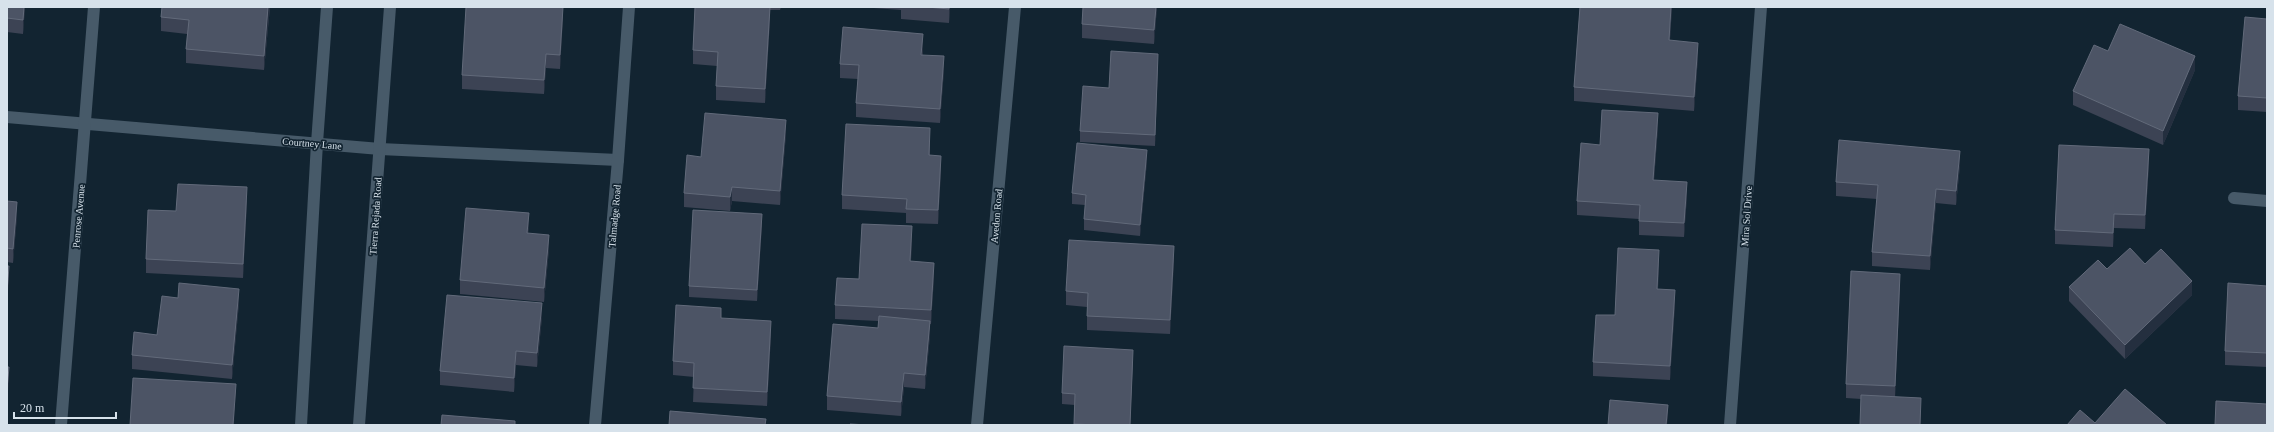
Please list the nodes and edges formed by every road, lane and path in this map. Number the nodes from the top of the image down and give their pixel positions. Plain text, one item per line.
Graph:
1 (94, 7) edge
2 (327, 7) edge
3 (390, 7) edge
4 (629, 7) edge
5 (1015, 7) edge
6 (1761, 7) edge
7 (7, 117) edge
8 (86, 123) junction
9 (317, 143) junction
10 (380, 149) junction
11 (618, 160) junction
12 (2234, 198) dead end
13 (2267, 201) edge
14 (61, 425) edge
15 (301, 425) edge
16 (358, 425) edge
17 (595, 425) edge
18 (977, 425) edge
19 (1730, 425) edge

1 - 8 street, Penrose Avenue
2 - 9 street
3 - 10 street, Tierra Rejada Road
4 - 11 street, Talmadge Road
5 - 18 street, Avedon Road
6 - 19 street, Mira Sol Drive
7 - 8 street, Courtney Lane
8 - 9 street, Courtney Lane
8 - 14 street, Penrose Avenue
9 - 10 street, Courtney Lane
9 - 15 street
10 - 11 street, Courtney Lane
10 - 16 street, Tierra Rejada Road
11 - 17 street, Talmadge Road
12 - 13 street

